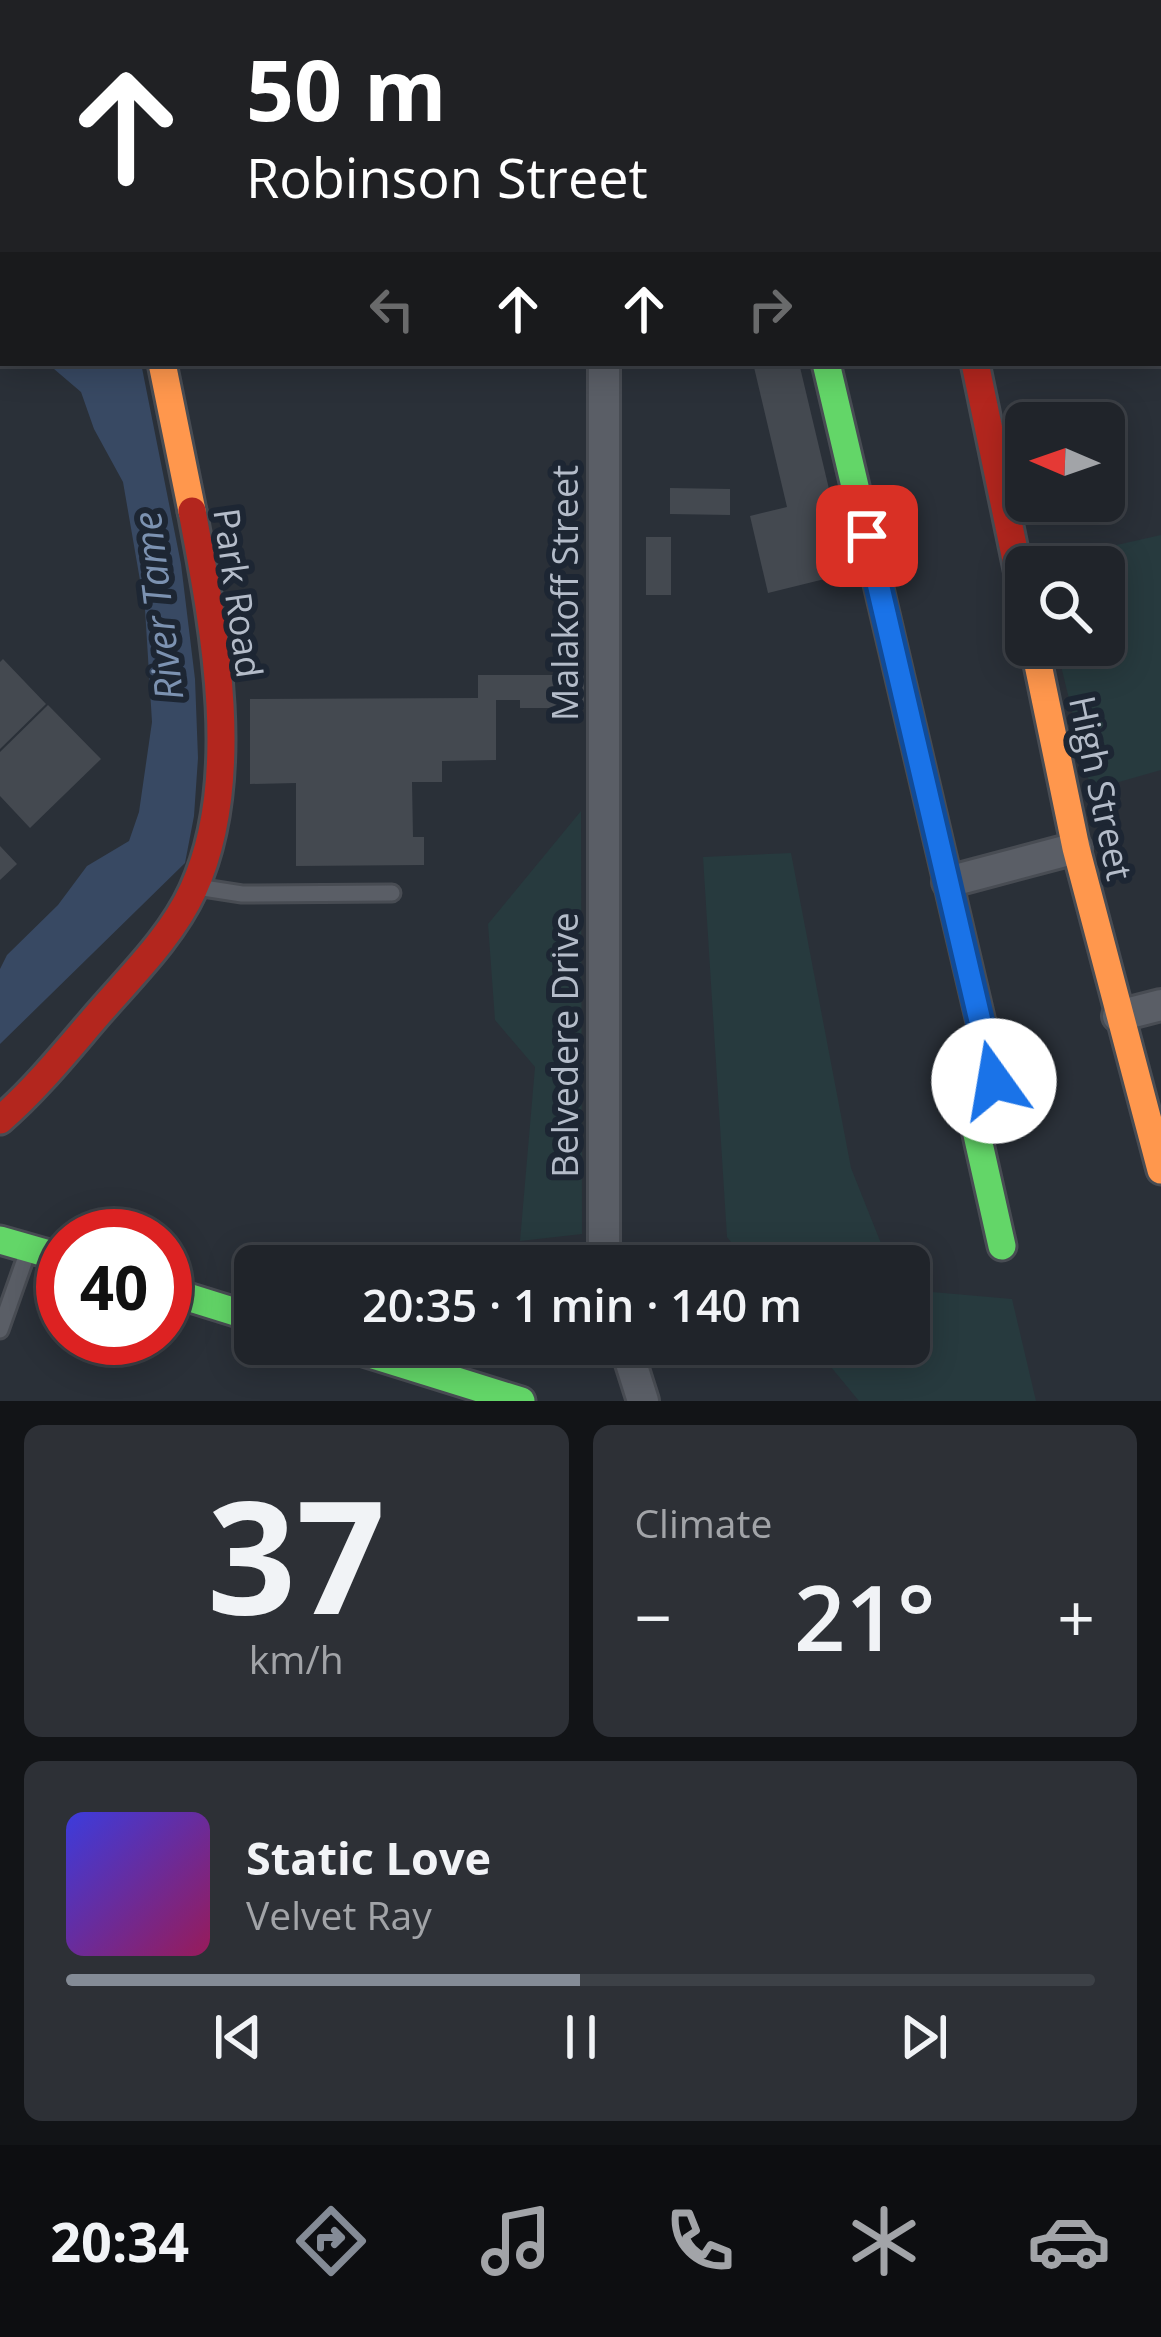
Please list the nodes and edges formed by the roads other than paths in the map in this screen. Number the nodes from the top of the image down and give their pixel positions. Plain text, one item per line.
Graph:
1 (163, 366) edge
2 (604, 366) edge
3 (827, 366) edge
4 (976, 366) edge
5 (1013, 546) edge
6 (1038, 666) edge
7 (604, 824) joint
8 (1076, 848) junction
9 (948, 882) junction
10 (194, 886) junction
11 (392, 893) dead end
12 (1161, 1005) edge
13 (1118, 1016) junction
14 (0, 1120) edge
15 (1161, 1170) edge
16 (0, 1240) edge
17 (604, 1245) edge
18 (1002, 1246) dead end
19 (29, 1248) junction
20 (36, 1250) edge
21 (192, 1298) edge
22 (234, 1311) edge
23 (0, 1330) edge
24 (405, 1365) edge
25 (632, 1365) edge
26 (516, 1400) edge
27 (643, 1401) edge

1 - 10 main road, Park Road
2 - 7 street, Malakoff Street
3 - 9 main road
4 - 5 main road
6 - 8 main road, High Street
7 - 17 street, Belvedere Drive
8 - 9 street
8 - 13 main road, High Street
9 - 18 main road
10 - 11 lane
10 - 14 main road, Park Road
12 - 13 street
13 - 15 main road, High Street
16 - 19 main road
19 - 20 main road
19 - 23 lane
21 - 22 main road
24 - 26 main road
25 - 27 street

